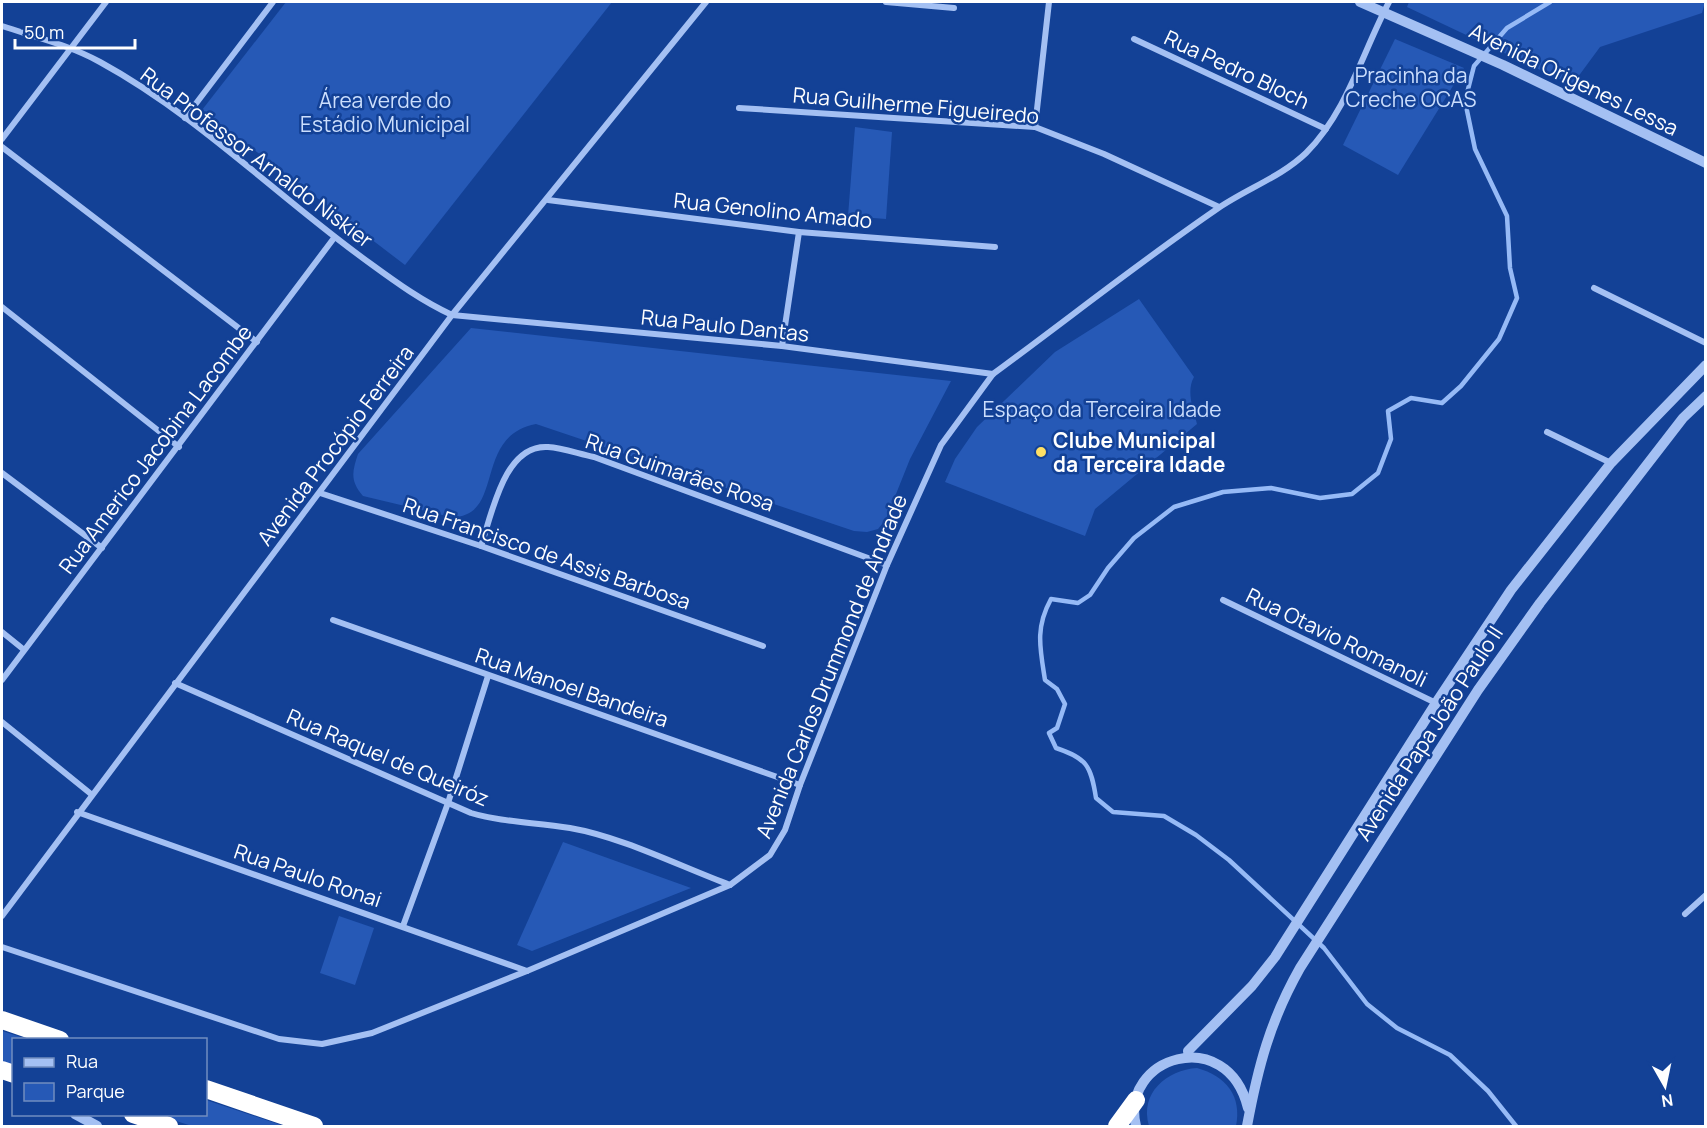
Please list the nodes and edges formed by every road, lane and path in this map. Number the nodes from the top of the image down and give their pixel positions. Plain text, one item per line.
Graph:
1 (106, 2) edge
2 (273, 2) edge
3 (706, 2) edge
4 (886, 2) edge
5 (1049, 2) edge
6 (1360, 2) edge
7 (1389, 2) edge
8 (954, 8) dead end
9 (1384, 13) junction
10 (2, 26) edge
11 (1134, 39) dead end
12 (71, 48) junction
13 (738, 108) dead end
14 (185, 118) junction
15 (1035, 127) junction
16 (1326, 129) junction
17 (2, 139) edge
18 (2, 147) edge
19 (1706, 163) edge
20 (548, 200) junction
21 (1219, 207) junction
22 (799, 232) junction
23 (334, 238) junction
24 (995, 247) dead end
25 (1594, 288) dead end
26 (2, 307) edge
27 (452, 315) junction
28 (257, 342) junction
29 (1706, 343) edge
30 (782, 346) junction
31 (1706, 365) edge
32 (993, 374) junction
33 (1706, 396) edge
34 (1547, 432) dead end
35 (179, 447) junction
36 (1611, 463) junction
37 (2, 473) edge
38 (320, 493) junction
39 (481, 546) junction
40 (102, 548) junction
41 (887, 565) junction
42 (1223, 600) dead end
43 (333, 620) dead end
44 (2, 632) edge
45 (763, 646) dead end
46 (23, 649) junction
47 (488, 676) junction
48 (2, 680) edge
49 (175, 683) junction
50 (1436, 704) junction
51 (2, 722) edge
52 (800, 785) junction
53 (91, 794) junction
54 (448, 803) junction
55 (77, 812) junction
56 (730, 885) junction
57 (1706, 895) edge
58 (1684, 914) dead end
59 (2, 916) edge
60 (403, 926) junction
61 (2, 947) edge
62 (527, 971) junction
63 (2, 1020) edge
64 (54, 1038) edge
65 (1188, 1057) junction
66 (207, 1089) edge
67 (1136, 1100) junction
68 (79, 1116) edge
69 (139, 1116) edge
70 (97, 1126) edge
71 (169, 1126) edge
72 (314, 1126) edge
73 (1117, 1126) edge
74 (1136, 1126) edge
75 (1247, 1126) edge

1 - 12 street
2 - 14 street
3 - 20 street, Avenida Procópio Ferreira
4 - 8 street
5 - 15 street
6 - 9 street, Avenida Origenes Lessa
7 - 9 street, Avenida Carlos Drummond de Andrade
9 - 16 street, Avenida Carlos Drummond de Andrade
9 - 19 street, Avenida Origenes Lessa
10 - 12 street, Rua Professor Arnaldo Niskier
11 - 16 street, Rua Pedro Bloch
12 - 14 street, Rua Professor Arnaldo Niskier
12 - 17 street
13 - 15 street, Rua Guilherme Figueiredo
14 - 23 street, Rua Professor Arnaldo Niskier
15 - 21 street, Rua Guilherme Figueiredo
16 - 21 street, Avenida Carlos Drummond de Andrade
18 - 28 street
20 - 22 street, Rua Genolino Amado
20 - 27 street, Avenida Procópio Ferreira
21 - 32 street, Avenida Carlos Drummond de Andrade
22 - 24 street, Rua Genolino Amado
22 - 30 street
23 - 27 street, Rua Professor Arnaldo Niskier
23 - 28 street, Rua Americo Jacobina Lacombe
25 - 29 street
26 - 35 street
27 - 30 street, Rua Paulo Dantas
27 - 38 street, Avenida Procópio Ferreira
28 - 35 street, Rua Americo Jacobina Lacombe
30 - 32 street, Rua Paulo Dantas
31 - 36 street, Avenida Papa João Paulo II
32 - 41 street, Avenida Carlos Drummond de Andrade
33 - 75 street, Avenida Papa João Paulo II
34 - 36 street
35 - 40 street, Rua Americo Jacobina Lacombe
36 - 50 street, Avenida Papa João Paulo II
37 - 40 street
38 - 39 street, Rua Francisco de Assis Barbosa
38 - 49 street, Avenida Procópio Ferreira
39 - 41 street, Rua Guimarães Rosa
39 - 45 street, Rua Francisco de Assis Barbosa
40 - 46 street, Rua Americo Jacobina Lacombe
41 - 52 street, Avenida Carlos Drummond de Andrade
42 - 50 street, Rua Otavio Romanoli
43 - 47 street, Rua Manoel Bandeira
44 - 46 street
46 - 48 street, Rua Americo Jacobina Lacombe
47 - 52 street, Rua Manoel Bandeira
47 - 54 street
49 - 53 street, Avenida Procópio Ferreira
49 - 54 street, Rua Raquel de Queiróz
50 - 65 street, Avenida Papa João Paulo II
51 - 53 street
52 - 56 street, Avenida Carlos Drummond de Andrade
53 - 55 street, Avenida Procópio Ferreira
54 - 56 street, Rua Raquel de Queiróz
54 - 60 street
55 - 59 street, Avenida Procópio Ferreira
55 - 60 street, Rua Paulo Ronai
56 - 62 street, Avenida Carlos Drummond de Andrade
57 - 58 street
60 - 62 street, Rua Paulo Ronai
61 - 62 street, Avenida Carlos Drummond de Andrade
63 - 64 highway
65 - 67 street
65 - 75 street
66 - 72 highway
67 - 73 highway
67 - 74 street
68 - 70 street
69 - 71 highway

